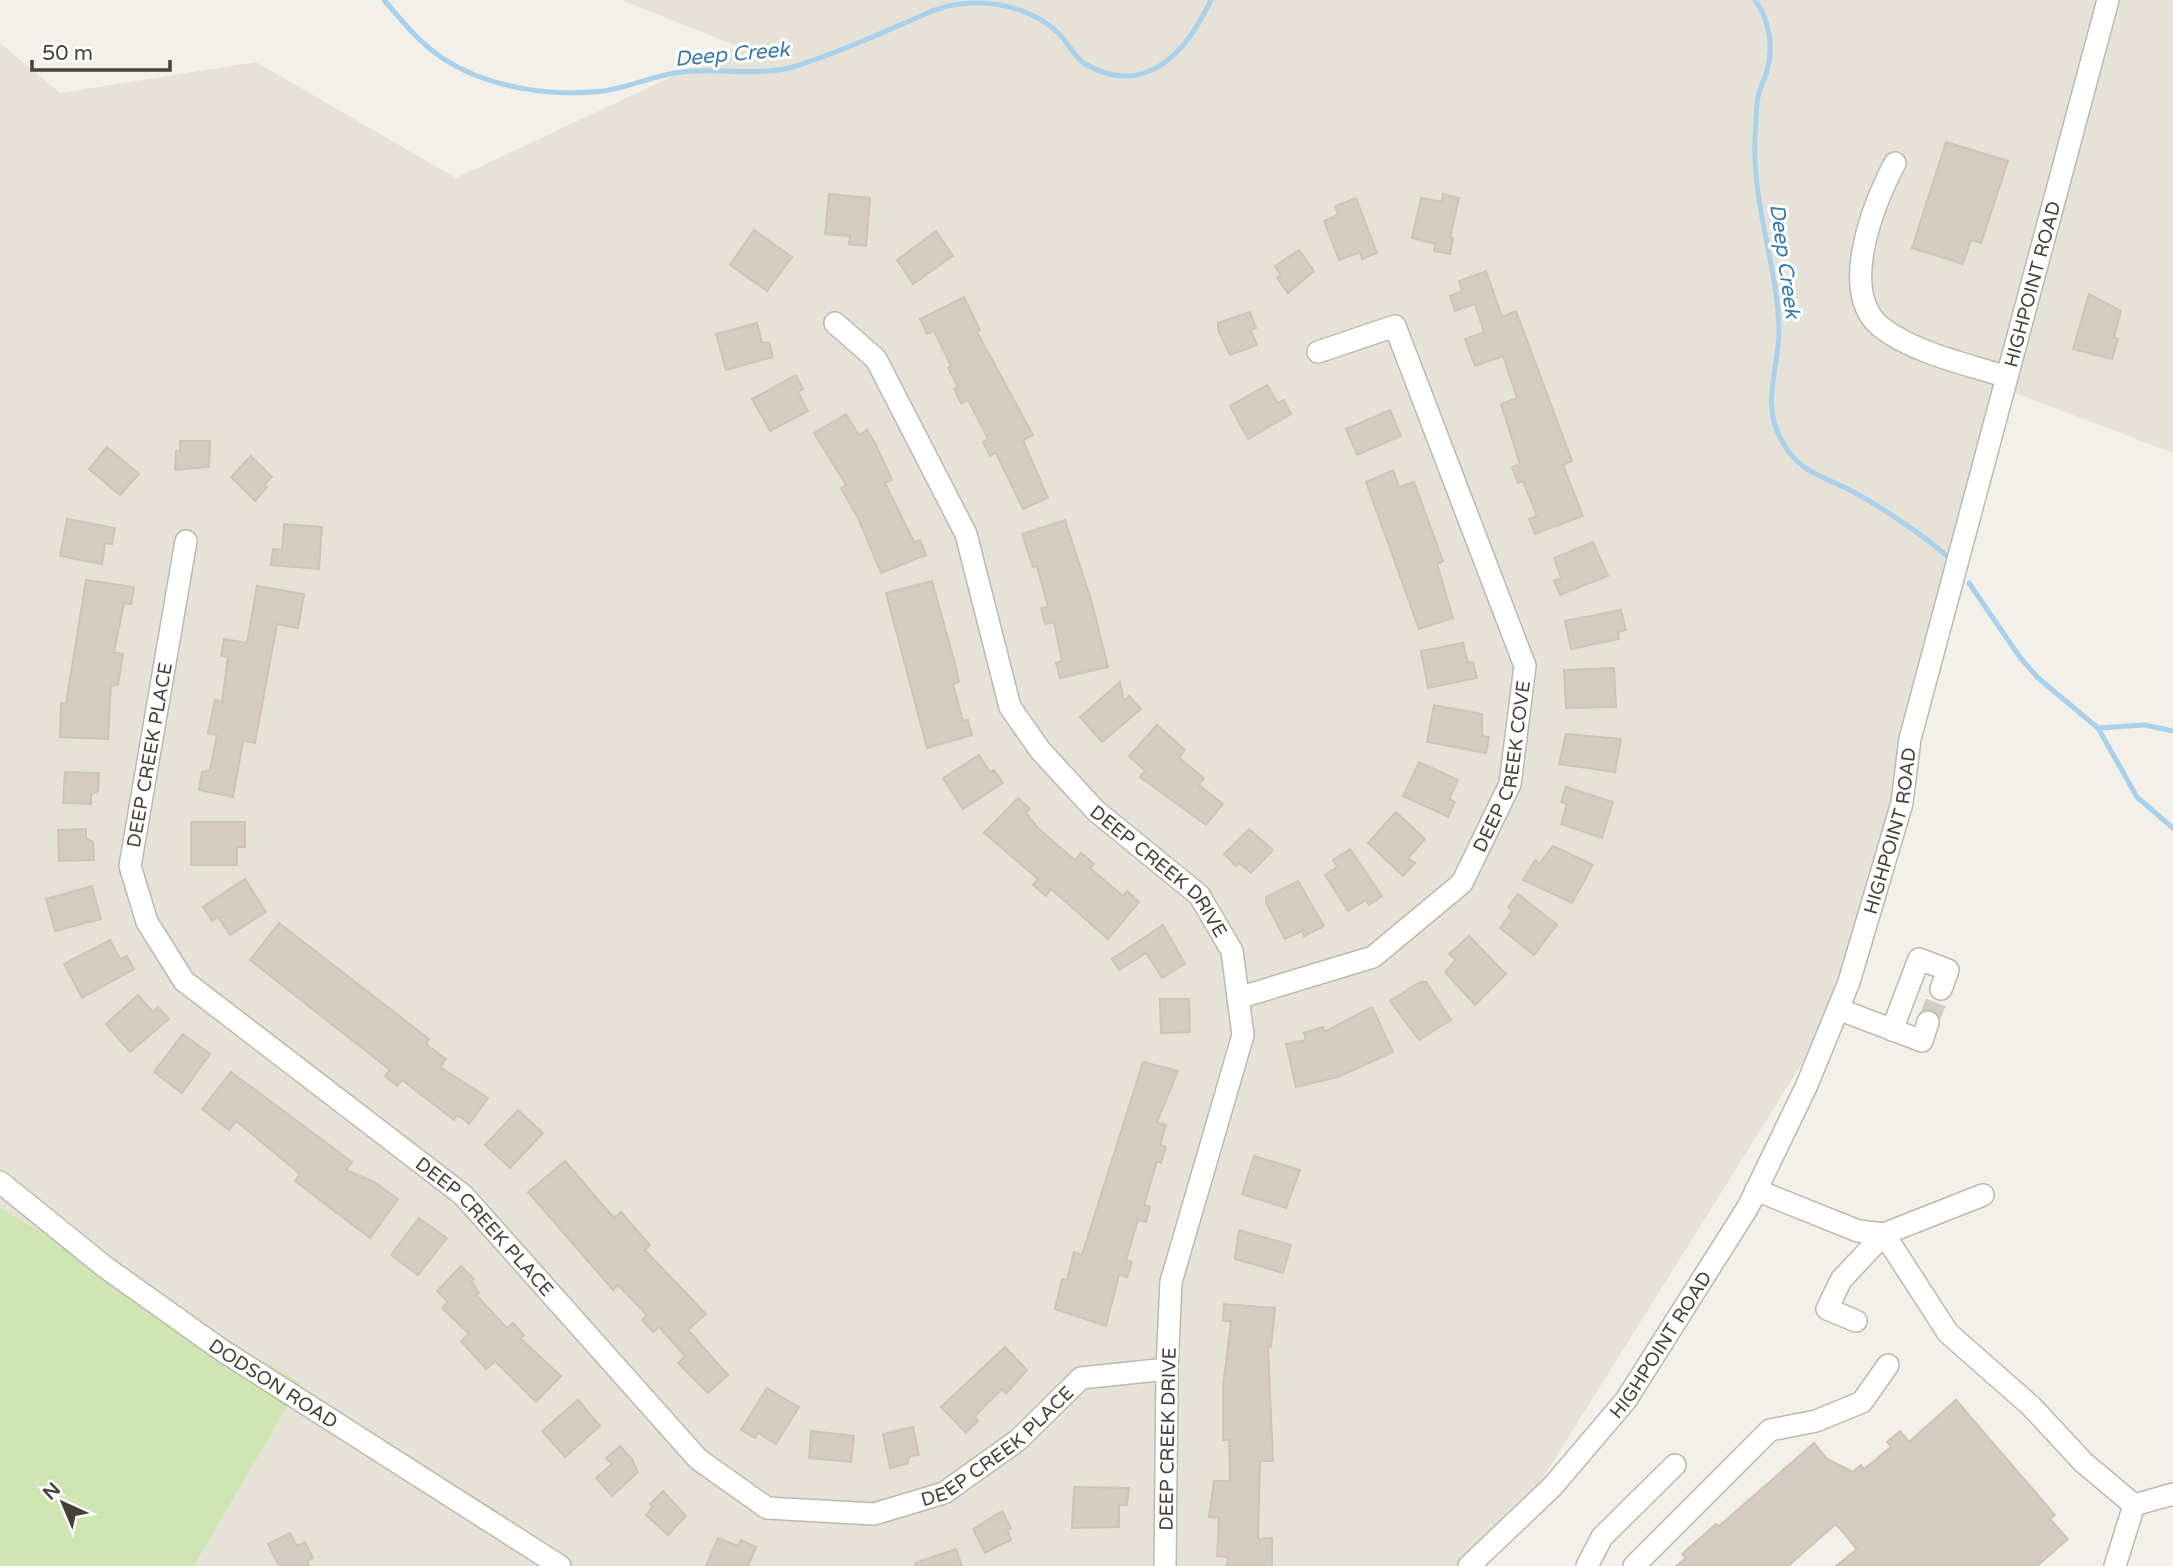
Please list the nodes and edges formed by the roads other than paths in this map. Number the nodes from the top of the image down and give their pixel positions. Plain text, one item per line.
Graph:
1 (2108, 0) edge
2 (1895, 163) dead end
3 (835, 323) dead end
4 (1318, 352) dead end
5 (2007, 377) junction
6 (186, 541) dead end
7 (1944, 980) dead end
8 (1238, 998) junction
9 (1838, 1009) junction
10 (1892, 1030) junction
11 (1925, 1032) dead end
12 (0, 1182) edge
13 (1756, 1190) junction
14 (1983, 1195) dead end
15 (1884, 1234) junction
16 (1856, 1321) dead end
17 (1888, 1365) dead end
18 (1167, 1369) junction
19 (1675, 1465) dead end
20 (2173, 1494) edge
21 (2134, 1505) junction
22 (560, 1566) edge
23 (1165, 1566) edge
24 (1469, 1566) edge
25 (1587, 1566) edge
26 (1634, 1566) edge
27 (2115, 1566) edge

1 - 5 street, HIGHPOINT ROAD
2 - 5 street
3 - 8 street, DEEP CREEK DRIVE
4 - 8 street, DEEP CREEK COVE
5 - 9 street, HIGHPOINT ROAD
6 - 18 street, DEEP CREEK PLACE
7 - 10 street
8 - 18 street, DEEP CREEK DRIVE
9 - 10 street
9 - 13 street, HIGHPOINT ROAD
10 - 11 street
12 - 22 street, DODSON ROAD
13 - 15 street
13 - 24 street, HIGHPOINT ROAD
14 - 15 street
15 - 16 street
15 - 21 street
17 - 26 street
18 - 23 street, DEEP CREEK DRIVE
19 - 25 street
20 - 21 street
21 - 27 street

